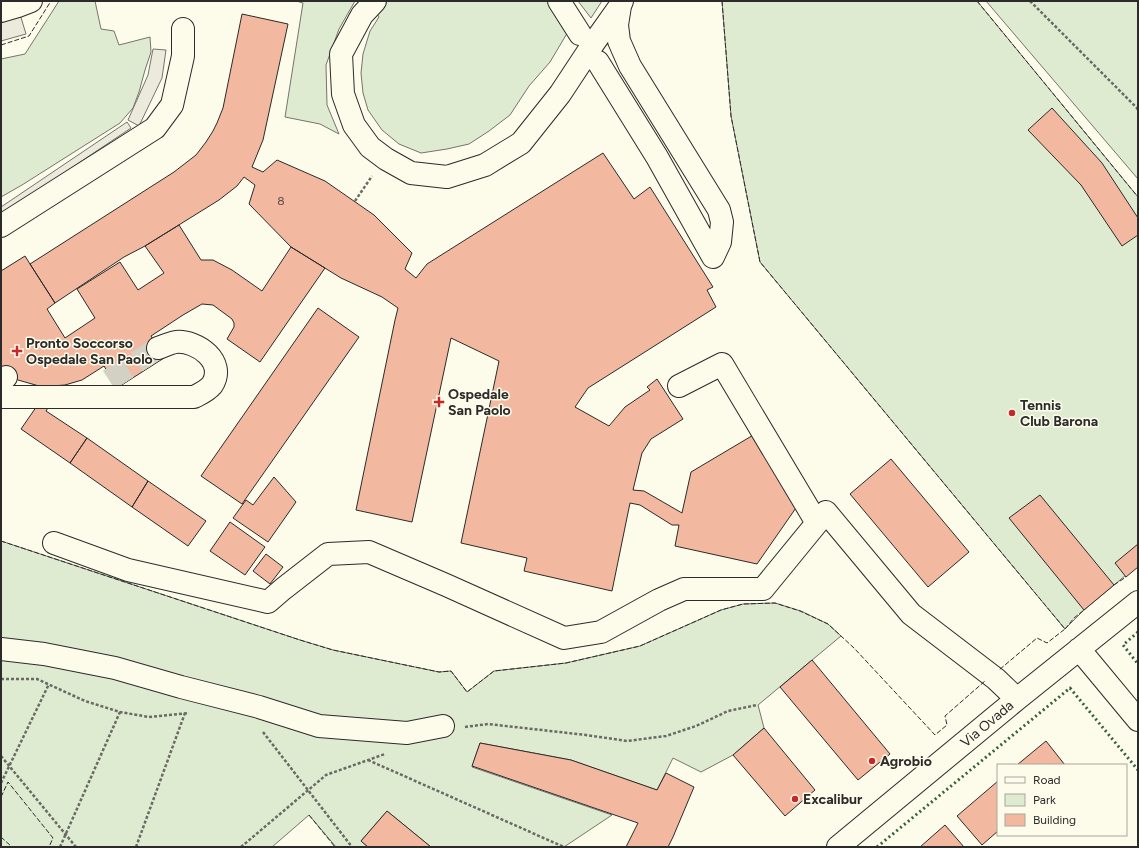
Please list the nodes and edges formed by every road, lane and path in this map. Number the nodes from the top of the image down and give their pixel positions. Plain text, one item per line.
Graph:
1 (31, 1) edge
2 (375, 1) edge
3 (559, 1) edge
4 (1030, 1) edge
5 (621, 3) edge
6 (1, 11) edge
7 (183, 29) dead end
8 (580, 34) dead end
9 (598, 62) dead end
10 (1138, 108) edge
11 (1, 226) edge
12 (158, 348) tunnel mouth
13 (109, 380) tunnel mouth
14 (3, 385) edge
15 (679, 386) dead end
16 (83, 397) junction
17 (818, 523) junction
18 (54, 543) dead end
19 (1138, 602) edge
20 (1, 649) edge
21 (1079, 649) junction
22 (1, 679) edge
23 (49, 684) junction
24 (1016, 699) junction
25 (757, 705) dead end
26 (120, 712) junction
27 (185, 713) junction
28 (193, 713) dead end
29 (1138, 720) edge
30 (451, 727) joint
31 (262, 732) dead end
32 (390, 752) dead end
33 (1, 756) edge
34 (368, 760) junction
35 (9, 766) junction
36 (1, 783) edge
37 (308, 790) junction
38 (66, 834) junction
39 (60, 847) edge
40 (76, 847) edge
41 (136, 847) edge
42 (241, 847) edge
43 (352, 847) edge
44 (564, 847) edge
45 (838, 847) edge

1 - 6 street
2 - 5 street
3 - 8 street
4 - 10 path
5 - 9 street
7 - 11 street
12 - 16 street
13 - 16 street
14 - 16 street
15 - 17 street
17 - 18 street
17 - 24 street
19 - 21 street, Via Ovada
20 - 30 street
21 - 24 street, Via Ovada
21 - 29 street
22 - 23 path
23 - 26 path
23 - 35 path
24 - 45 street, Via Ovada
25 - 30 path
26 - 27 path
26 - 38 path
27 - 28 path
27 - 41 path
31 - 37 path
32 - 34 path
33 - 35 path
34 - 37 path
34 - 44 path
35 - 36 path
35 - 38 path
37 - 42 path
37 - 43 path
38 - 39 path
38 - 40 path

